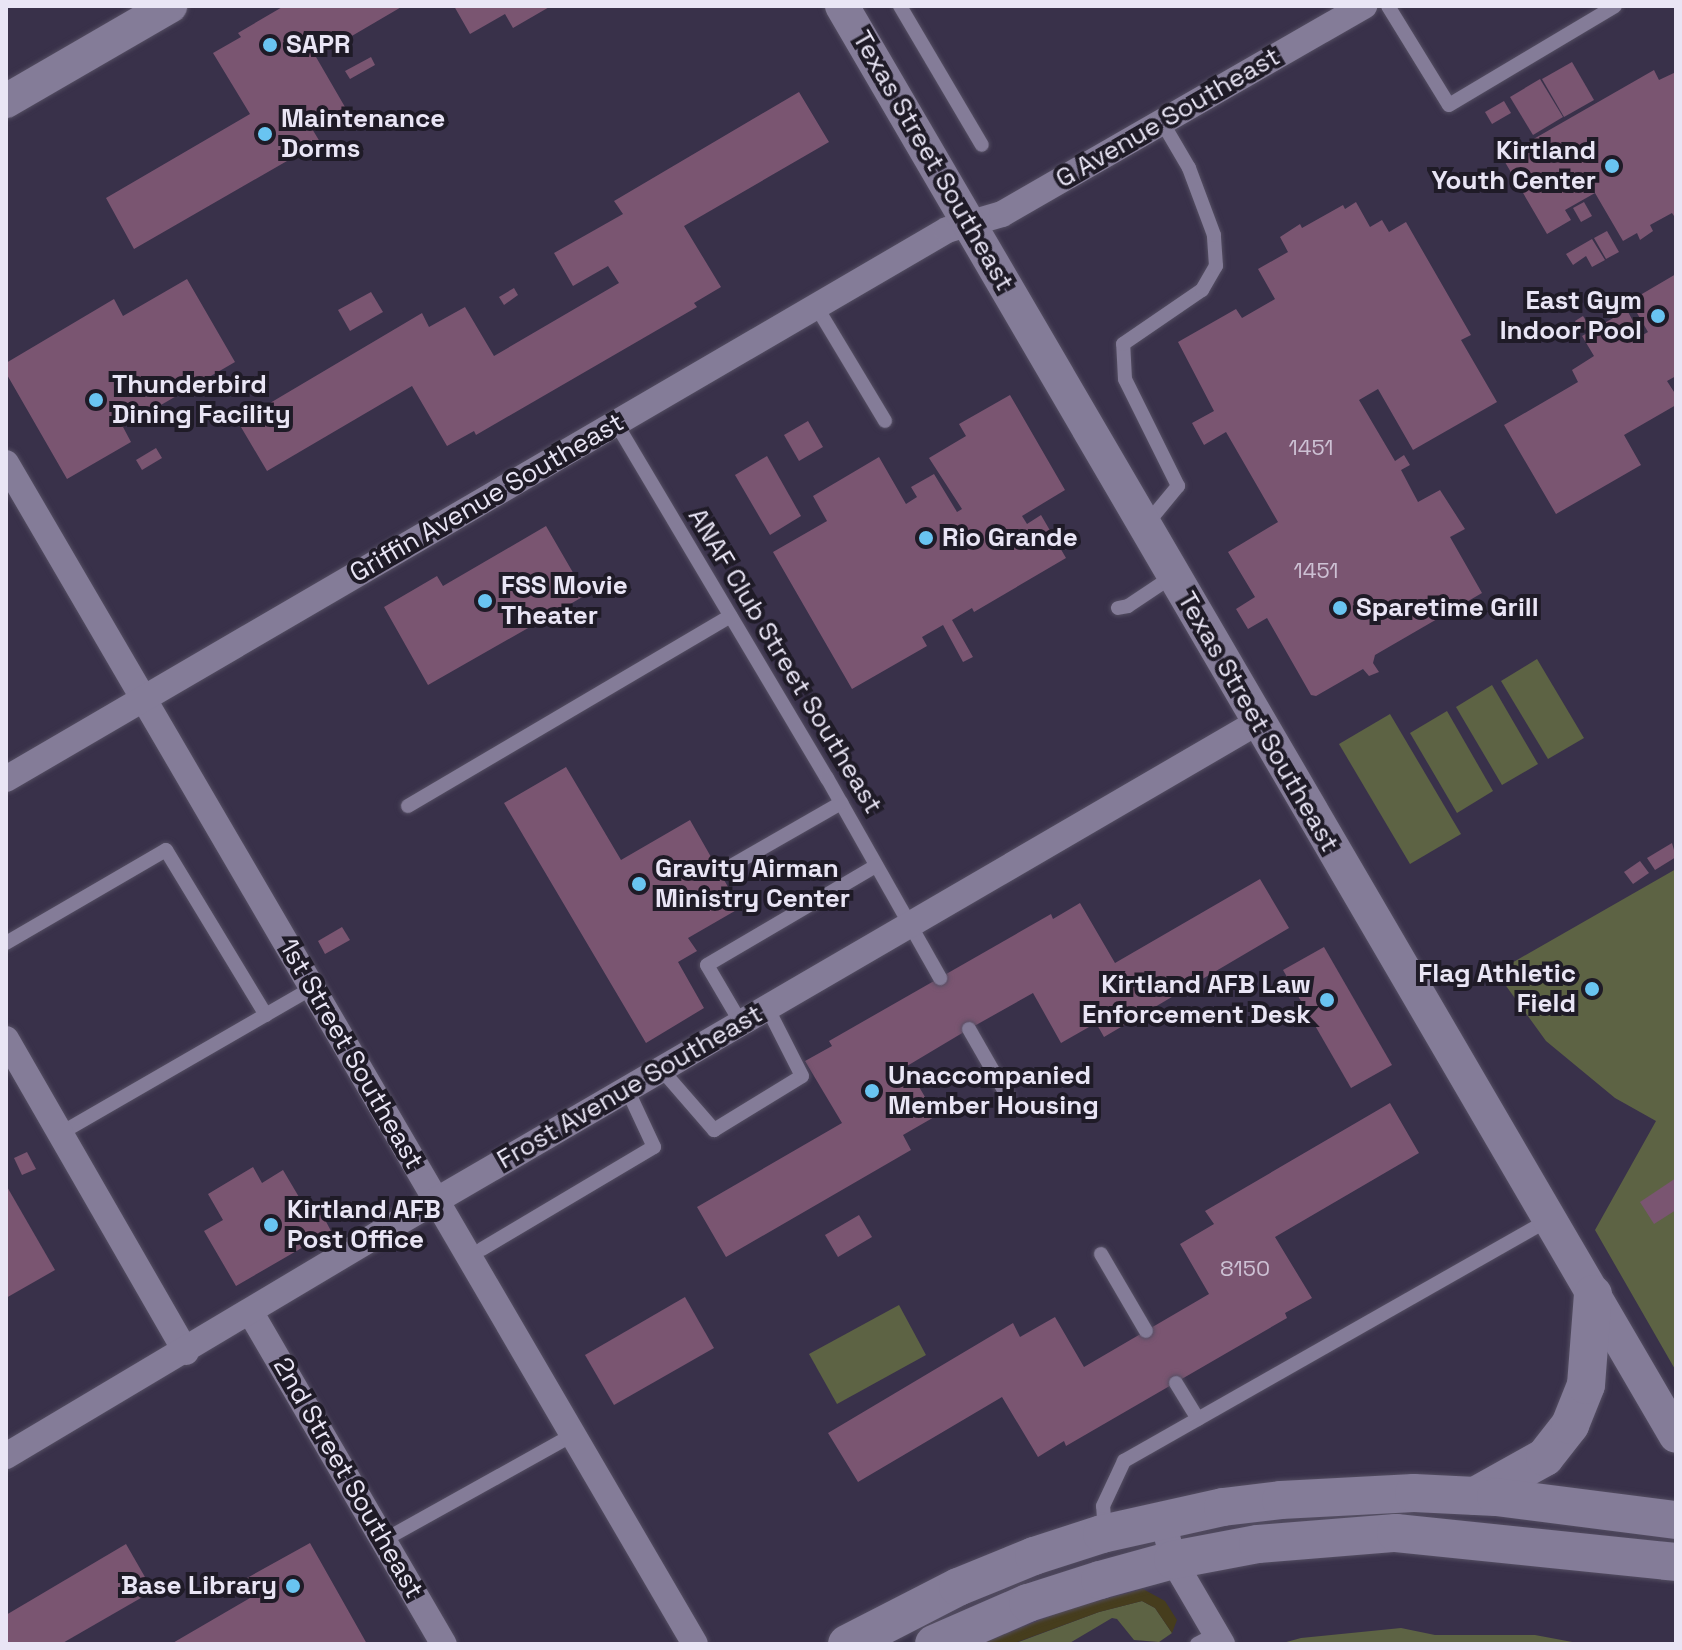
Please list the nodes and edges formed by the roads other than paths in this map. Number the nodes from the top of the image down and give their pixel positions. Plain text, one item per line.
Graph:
1 (170, 6) edge
2 (842, 6) edge
3 (900, 6) edge
4 (1364, 6) edge
5 (1388, 6) edge
6 (1615, 6) edge
7 (6, 101) edge
8 (1162, 122) junction
9 (982, 145) dead end
10 (969, 223) junction
11 (816, 306) junction
12 (885, 421) dead end
13 (616, 423) junction
14 (6, 463) edge
15 (1145, 527) junction
16 (1173, 576) junction
17 (1118, 608) dead end
18 (730, 616) junction
19 (143, 699) junction
20 (1258, 722) junction
21 (6, 779) edge
22 (841, 803) junction
23 (408, 806) dead end
24 (731, 866) dead end
25 (876, 866) junction
26 (910, 924) junction
27 (6, 943) edge
28 (940, 978) dead end
29 (312, 988) junction
30 (767, 1007) junction
31 (266, 1015) junction
32 (741, 1023) junction
33 (969, 1029) dead end
34 (6, 1039) edge
35 (661, 1069) junction
36 (627, 1089) junction
37 (1008, 1097) dead end
38 (61, 1133) junction
39 (436, 1200) junction
40 (1549, 1220) junction
41 (482, 1249) dead end
42 (1101, 1254) dead end
43 (1593, 1294) junction
44 (251, 1313) junction
45 (1146, 1331) dead end
46 (186, 1352) junction
47 (1176, 1383) dead end
48 (1198, 1419) junction
49 (573, 1435) junction
50 (1676, 1436) edge
51 (6, 1456) edge
52 (1475, 1496) junction
53 (1163, 1520) junction
54 (1676, 1520) edge
55 (1105, 1534) junction
56 (384, 1540) junction
57 (1173, 1560) junction
58 (1676, 1562) edge
59 (1212, 1641) edge
60 (444, 1644) edge
61 (695, 1644) edge
62 (847, 1644) edge
63 (934, 1644) edge

1 - 7 street
2 - 10 street, Texas Street Southeast
3 - 9 lane
4 - 8 street, G Avenue Southeast
5 - 6 lane
8 - 10 street, G Avenue Southeast
8 - 15 lane
10 - 11 street, Griffin Avenue Southeast
10 - 15 street, Texas Street Southeast
11 - 12 lane
11 - 13 street, Griffin Avenue Southeast
13 - 18 lane, ANAF Club Street Southeast
13 - 19 street, Griffin Avenue Southeast
14 - 19 street, 1st Street Southeast
15 - 16 street, Texas Street Southeast
16 - 17 lane
16 - 20 street, Texas Street Southeast
18 - 22 lane, ANAF Club Street Southeast
18 - 23 lane
19 - 21 street, Griffin Avenue Southeast
19 - 29 street, 1st Street Southeast
20 - 26 street, Frost Avenue Southeast
20 - 40 street, Texas Street Southeast
22 - 24 lane
22 - 25 lane, ANAF Club Street Southeast
25 - 26 lane, ANAF Club Street Southeast
25 - 32 lane
26 - 28 lane, ANAF Club Street Southeast
26 - 30 street, Frost Avenue Southeast
27 - 31 lane
29 - 31 lane
29 - 39 street, 1st Street Southeast
30 - 32 street, Frost Avenue Southeast
30 - 35 lane
31 - 38 lane
32 - 35 street, Frost Avenue Southeast
33 - 37 lane
34 - 38 street
35 - 36 street, Frost Avenue Southeast
36 - 39 street, Frost Avenue Southeast
36 - 41 lane
38 - 46 street
39 - 44 street, Frost Avenue Southeast
39 - 49 street, 1st Street Southeast
40 - 43 street, Texas Street Southeast
40 - 48 lane
42 - 45 lane
43 - 50 street, Texas Street Southeast
43 - 52 main road
44 - 46 street, Frost Avenue Southeast
44 - 56 street, 2nd Street Southeast
46 - 51 street, Frost Avenue Southeast
47 - 48 lane
48 - 55 lane
49 - 56 lane
49 - 61 street, 1st Street Southeast
52 - 53 main road
52 - 54 main road
53 - 55 main road
53 - 57 street
55 - 62 main road
56 - 60 street, 2nd Street Southeast
57 - 58 main road
57 - 59 street
57 - 63 main road

